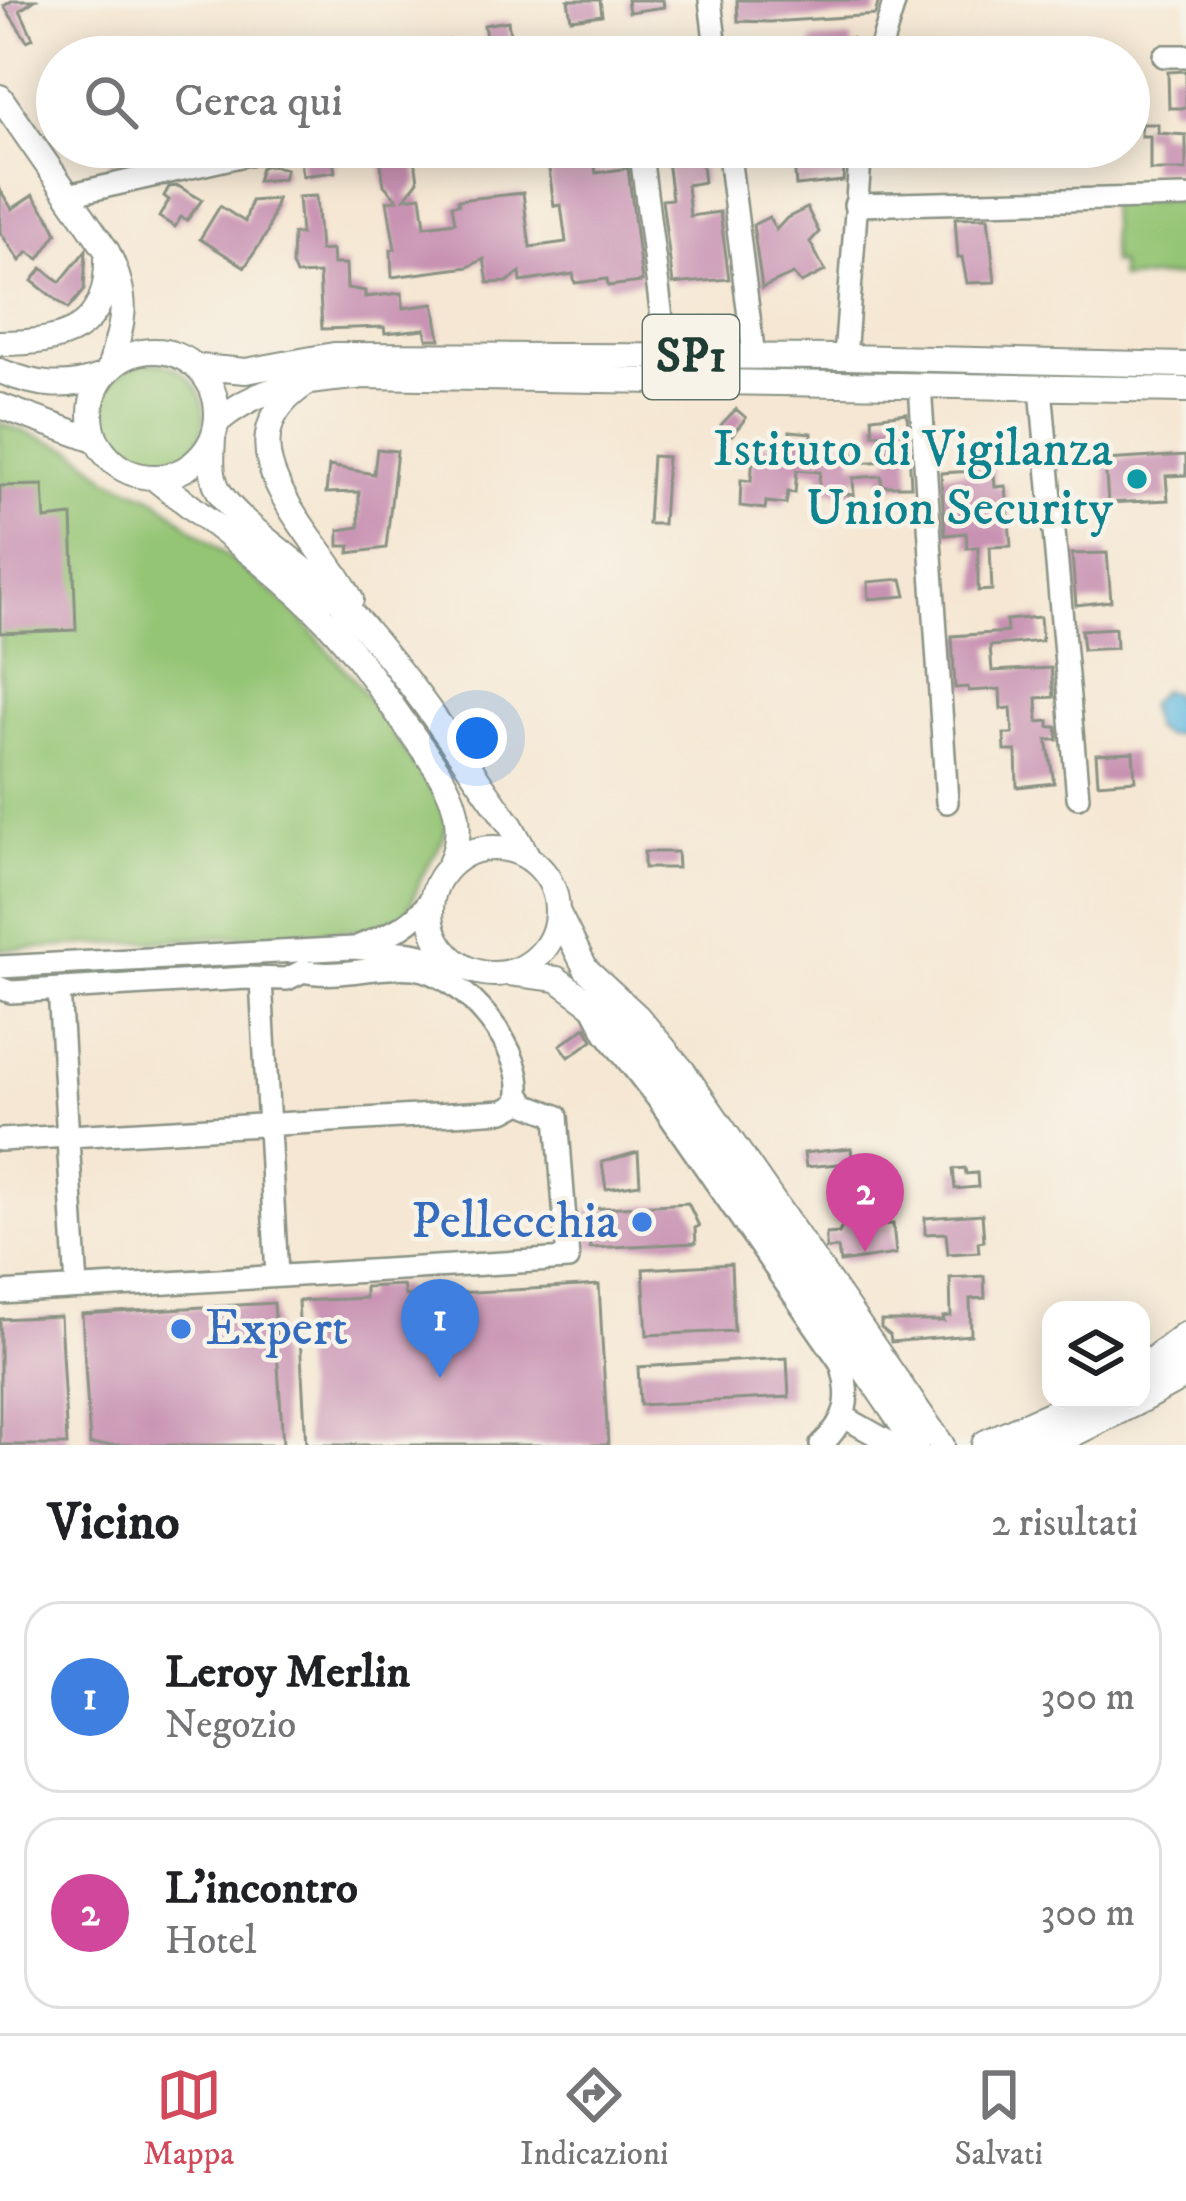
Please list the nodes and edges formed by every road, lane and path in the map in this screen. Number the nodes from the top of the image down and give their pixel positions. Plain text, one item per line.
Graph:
1 (710, 0) edge
2 (896, 0) edge
3 (714, 36) edge
4 (885, 36) edge
5 (0, 98) edge
6 (36, 149) edge
7 (49, 168) edge
8 (187, 168) edge
9 (643, 168) edge
10 (731, 168) edge
11 (859, 168) edge
12 (68, 195) junction
13 (1186, 197) edge
14 (855, 205) junction
15 (107, 251) junction
16 (125, 300) junction
17 (0, 343) edge
18 (173, 353) junction
19 (667, 357) junction
20 (754, 357) junction
21 (845, 357) junction
22 (1186, 365) edge
23 (199, 368) junction
24 (0, 371) edge
25 (106, 373) junction
26 (308, 382) junction
27 (920, 385) junction
28 (1041, 388) junction
29 (1186, 390) edge
30 (0, 406) edge
31 (215, 430) junction
32 (97, 441) junction
33 (153, 477) junction
34 (365, 628) junction
35 (1078, 797) dead end
36 (946, 802) dead end
37 (528, 857) junction
38 (448, 866) junction
39 (431, 899) junction
40 (558, 913) junction
41 (353, 948) junction
42 (456, 962) junction
43 (0, 967) edge
44 (297, 967) junction
45 (508, 973) junction
46 (261, 980) junction
47 (59, 989) junction
48 (4, 992) edge
49 (588, 999) junction
50 (520, 1095) junction
51 (269, 1124) junction
52 (68, 1136) junction
53 (0, 1140) edge
54 (278, 1276) junction
55 (77, 1288) junction
56 (0, 1292) edge
57 (1186, 1341) edge
58 (1150, 1366) edge
59 (1186, 1372) edge
60 (1150, 1392) edge
61 (1078, 1409) edge
62 (1114, 1409) edge
63 (846, 1418) junction
64 (1045, 1437) edge
65 (879, 1444) edge
66 (821, 1445) edge
67 (916, 1445) edge
68 (942, 1445) edge
69 (987, 1445) edge

1 - 3 street
2 - 4 street
5 - 6 main road
7 - 12 main road
8 - 12 street
9 - 19 street
10 - 20 street
11 - 14 street
12 - 15 main road
13 - 14 street
14 - 21 street
15 - 16 main road
15 - 17 main road
16 - 18 main road
16 - 25 main road
18 - 23 main road
18 - 25 main road
19 - 20 main road, SP1
19 - 23 main road, SP1
20 - 21 main road, SP1
21 - 22 main road, SP1
23 - 31 main road
24 - 25 main road
25 - 32 main road
26 - 27 main road, SP1
26 - 31 main road, SP1
26 - 34 main road
27 - 28 main road, SP1
27 - 36 street
28 - 29 main road, SP1
28 - 35 street
30 - 32 main road
31 - 33 main road
31 - 34 main road
32 - 33 main road
33 - 38 main road
34 - 37 main road
37 - 38 main road
37 - 40 main road
38 - 39 main road
39 - 41 street
39 - 42 main road
40 - 45 main road
40 - 68 main road
41 - 42 street
41 - 44 street
42 - 45 main road
43 - 44 street
44 - 46 street
44 - 50 street
45 - 49 main road
46 - 47 street
46 - 51 street
47 - 48 street
47 - 52 street
49 - 63 street
49 - 67 main road
50 - 51 street
50 - 54 street
51 - 52 street
51 - 54 street
52 - 53 street
52 - 55 street
54 - 55 street
55 - 56 street
57 - 58 highway
59 - 60 highway
61 - 64 highway
62 - 64 highway
63 - 65 street
63 - 66 street
64 - 69 highway

